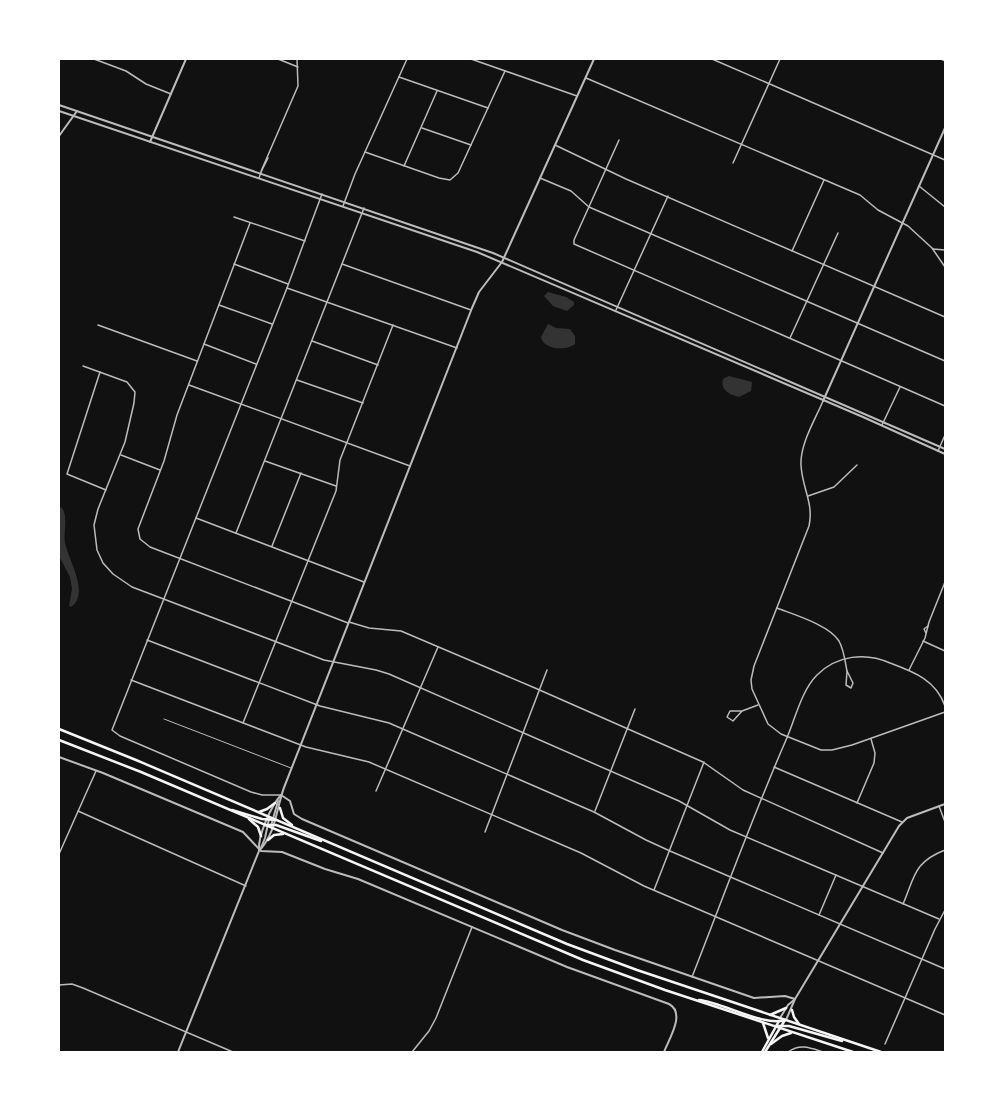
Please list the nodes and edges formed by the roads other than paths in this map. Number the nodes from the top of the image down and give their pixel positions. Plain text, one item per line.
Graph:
1 (94, 59) edge
2 (186, 59) edge
3 (278, 59) edge
4 (297, 59) edge
5 (407, 59) edge
6 (471, 59) edge
7 (594, 59) edge
8 (712, 59) edge
9 (780, 59) edge
10 (941, 59) edge
11 (945, 61) edge
12 (298, 67) junction
13 (505, 71) junction
14 (399, 77) junction
15 (586, 78) junction
16 (769, 83) junction
17 (437, 91) junction
18 (171, 94) junction
19 (577, 96) junction
20 (59, 105) edge
21 (488, 108) junction
22 (59, 111) edge
23 (78, 111) junction
24 (75, 116) junction
25 (421, 128) junction
26 (945, 128) edge
27 (59, 136) edge
28 (152, 137) junction
29 (619, 140) dead end
30 (150, 142) junction
31 (742, 144) junction
32 (471, 145) junction
33 (555, 145) junction
34 (365, 152) junction
35 (933, 154) junction
36 (945, 160) edge
37 (733, 163) dead end
38 (404, 166) junction
39 (606, 168) junction
40 (261, 173) junction
41 (259, 178) junction
42 (540, 178) junction
43 (824, 179) junction
44 (919, 186) junction
45 (322, 194) junction
46 (668, 196) junction
47 (320, 199) junction
48 (345, 201) junction
49 (343, 206) junction
50 (589, 207) junction
51 (945, 207) edge
52 (364, 208) junction
53 (362, 213) junction
54 (234, 217) dead end
55 (902, 222) junction
56 (250, 223) junction
57 (838, 232) dead end
58 (651, 233) junction
59 (305, 241) junction
60 (932, 248) junction
61 (945, 250) edge
62 (792, 251) junction
63 (504, 257) junction
64 (502, 262) junction
65 (234, 264) junction
66 (342, 264) junction
67 (823, 264) junction
68 (945, 267) edge
69 (634, 271) junction
70 (288, 284) junction
71 (874, 286) junction
72 (287, 288) junction
73 (806, 301) junction
74 (327, 302) junction
75 (219, 305) junction
76 (618, 306) junction
77 (471, 310) junction
78 (616, 310) junction
79 (945, 317) edge
80 (857, 323) junction
81 (272, 324) junction
82 (98, 325) dead end
83 (393, 325) junction
84 (690, 336) junction
85 (790, 338) junction
86 (311, 341) junction
87 (688, 342) junction
88 (204, 344) junction
89 (457, 348) junction
90 (197, 361) junction
91 (841, 361) junction
92 (945, 361) edge
93 (256, 364) junction
94 (378, 364) junction
95 (83, 366) dead end
96 (100, 372) junction
97 (296, 380) junction
98 (188, 385) junction
99 (900, 386) junction
100 (825, 396) junction
101 (823, 400) junction
102 (363, 403) junction
103 (241, 404) junction
104 (945, 406) edge
105 (281, 419) junction
106 (883, 424) junction
107 (945, 435) edge
108 (347, 443) junction
109 (940, 447) junction
110 (945, 449) edge
111 (938, 451) junction
112 (120, 454) junction
113 (945, 454) edge
114 (265, 461) junction
115 (857, 465) dead end
116 (410, 466) junction
117 (160, 470) junction
118 (301, 473) junction
119 (336, 486) junction
120 (106, 490) junction
121 (808, 496) junction
122 (196, 518) junction
123 (236, 533) junction
124 (271, 546) junction
125 (179, 559) junction
126 (308, 560) junction
127 (364, 582) junction
128 (945, 582) edge
129 (163, 600) junction
130 (291, 602) junction
131 (777, 608) junction
132 (349, 623) junction
133 (147, 640) junction
134 (924, 641) junction
135 (275, 642) junction
136 (438, 646) junction
137 (945, 651) edge
138 (845, 659) junction
139 (333, 663) junction
140 (547, 670) dead end
141 (909, 670) junction
142 (847, 671) junction
143 (131, 680) junction
144 (258, 684) junction
145 (420, 688) junction
146 (540, 690) junction
147 (317, 705) junction
148 (758, 705) junction
149 (945, 706) edge
150 (635, 709) dead end
151 (742, 711) junction
152 (945, 712) edge
153 (164, 718) dead end
154 (242, 723) junction
155 (59, 729) edge
156 (403, 729) junction
157 (627, 729) junction
158 (524, 732) junction
159 (787, 737) junction
160 (871, 738) junction
161 (59, 740) edge
162 (301, 745) junction
163 (59, 757) edge
164 (704, 762) junction
165 (774, 767) junction
166 (292, 768) junction
167 (386, 769) junction
168 (96, 771) junction
169 (611, 771) junction
170 (507, 774) junction
171 (376, 790) dead end
172 (281, 795) junction
173 (762, 798) junction
174 (275, 803) junction
175 (857, 803) junction
176 (945, 804) edge
177 (688, 805) junction
178 (220, 806) junction
179 (939, 806) junction
180 (280, 808) junction
181 (78, 811) junction
182 (259, 812) junction
183 (594, 812) junction
184 (492, 814) junction
185 (249, 818) junction
186 (270, 819) junction
187 (276, 820) junction
188 (902, 822) junction
189 (945, 822) edge
190 (269, 825) junction
191 (293, 827) junction
192 (273, 828) junction
193 (485, 832) dead end
194 (284, 834) junction
195 (261, 836) junction
196 (746, 836) junction
197 (268, 840) junction
198 (328, 842) junction
199 (945, 850) edge
200 (259, 851) junction
201 (670, 851) junction
202 (883, 853) junction
203 (59, 854) edge
204 (836, 875) junction
205 (731, 876) junction
206 (246, 886) junction
207 (862, 887) junction
208 (654, 890) junction
209 (903, 904) junction
210 (945, 910) edge
211 (819, 915) junction
212 (716, 916) junction
213 (939, 919) junction
214 (840, 923) junction
215 (472, 927) junction
216 (922, 958) junction
217 (819, 961) junction
218 (945, 969) edge
219 (692, 978) junction
220 (59, 985) edge
221 (905, 997) junction
222 (795, 999) junction
223 (695, 1000) junction
224 (786, 1008) junction
225 (792, 1010) junction
226 (770, 1015) junction
227 (945, 1015) edge
228 (779, 1020) junction
229 (785, 1020) junction
230 (763, 1022) junction
231 (800, 1025) junction
232 (775, 1026) junction
233 (782, 1027) junction
234 (186, 1032) junction
235 (793, 1033) junction
236 (768, 1038) junction
237 (771, 1044) junction
238 (856, 1044) junction
239 (885, 1044) dead end
240 (178, 1052) edge
241 (233, 1052) edge
242 (412, 1052) edge
243 (664, 1052) edge
244 (764, 1052) edge
245 (788, 1052) edge
246 (823, 1052) edge
247 (852, 1052) edge
248 (881, 1052) edge

1 - 18 street
2 - 18 street
3 - 12 street
4 - 12 street
5 - 14 street
6 - 13 street
7 - 15 street
8 - 16 street
9 - 16 street
10 - 11 street
12 - 40 street
13 - 19 street
13 - 21 street
14 - 17 street
14 - 34 street
15 - 19 street
15 - 31 street
16 - 31 street
16 - 35 street
17 - 21 street
17 - 25 street
18 - 28 street
19 - 33 street
20 - 23 street
21 - 32 street
22 - 24 street
23 - 24 street
23 - 28 street
24 - 27 street
24 - 30 street
25 - 32 street
25 - 38 street
26 - 35 street
28 - 30 street
28 - 40 street
29 - 39 street
30 - 41 street
31 - 37 street
31 - 43 street
32 - 38 street
33 - 39 street
33 - 42 street
34 - 38 street
34 - 48 street
35 - 36 street
35 - 44 street
39 - 46 street
39 - 50 street
40 - 41 street
40 - 45 street
41 - 47 street
42 - 50 street
42 - 63 street
43 - 55 street
43 - 62 street
44 - 51 street
44 - 55 street
45 - 47 street
45 - 48 street
46 - 58 street
46 - 62 street
47 - 49 street
47 - 59 street
48 - 49 street
48 - 52 street
49 - 53 street
50 - 58 street
50 - 69 street
52 - 53 street
52 - 63 street
53 - 64 street
53 - 66 street
54 - 56 street
55 - 60 street
55 - 71 street
56 - 59 street
56 - 65 street
57 - 67 street
58 - 69 street
58 - 73 street
59 - 70 street
60 - 61 street
60 - 68 street
62 - 67 street
63 - 64 street
63 - 76 street
64 - 77 street
64 - 78 street
65 - 70 street
65 - 75 street
66 - 74 street
66 - 77 street
67 - 71 street
67 - 73 street
69 - 76 street
69 - 85 street
70 - 72 street
71 - 79 street
71 - 80 street
72 - 74 street
72 - 81 street
73 - 80 street
73 - 85 street
74 - 83 street
74 - 86 street
75 - 81 street
75 - 88 street
76 - 78 street
76 - 84 street
77 - 89 street
78 - 87 street
80 - 91 street
80 - 92 street
81 - 93 street
82 - 90 street
83 - 89 street
83 - 94 street
84 - 87 street
84 - 100 street
85 - 91 street
86 - 94 street
86 - 97 street
87 - 101 street
88 - 90 street
88 - 93 street
89 - 116 street
90 - 98 street
91 - 99 street
91 - 100 street
93 - 103 street
94 - 102 street
95 - 96 street
96 - 112 street
96 - 120 street
97 - 102 street
97 - 105 street
98 - 103 street
98 - 117 street
99 - 104 street
99 - 106 street
100 - 101 street
100 - 106 street
101 - 106 street
101 - 121 street
102 - 108 street
103 - 105 street
103 - 122 street
105 - 108 street
105 - 114 street
106 - 109 street
106 - 111 street
107 - 109 street
108 - 116 street
108 - 119 street
109 - 110 street
109 - 111 street
111 - 113 street
112 - 117 street
112 - 120 street
114 - 118 street
114 - 123 street
115 - 121 street
116 - 127 street
117 - 125 street
118 - 119 street
118 - 124 street
119 - 126 street
120 - 129 street
121 - 131 street
122 - 123 street
122 - 125 street
123 - 124 street
124 - 126 street
125 - 129 street
125 - 130 street
126 - 127 street
126 - 130 street
127 - 132 street
128 - 134 street
129 - 133 street
129 - 135 street
130 - 132 street
130 - 135 street
131 - 138 street
131 - 148 street
132 - 136 street
132 - 139 street
133 - 143 street
133 - 144 street
134 - 137 street
134 - 141 street
135 - 139 street
135 - 144 street
136 - 145 street
136 - 146 street
138 - 141 street
138 - 142 street
138 - 159 street
139 - 145 street
139 - 147 street
140 - 146 street
141 - 149 street
142 - 142 street
143 - 154 street
143 - 172 street
144 - 147 street
144 - 154 street
145 - 156 street
145 - 158 street
146 - 157 street
146 - 158 street
147 - 156 street
147 - 162 street
148 - 151 street
148 - 159 street
150 - 157 street
151 - 151 street
152 - 160 street
153 - 166 lane
154 - 162 street
155 - 182 main road
156 - 167 street
156 - 170 street
157 - 164 street
157 - 169 street
158 - 169 street
158 - 170 street
159 - 160 street
159 - 165 street
160 - 175 street
161 - 178 main road
162 - 166 street
162 - 167 street
163 - 168 street
164 - 173 street
164 - 177 street
165 - 173 street
165 - 175 street
166 - 172 street
167 - 171 street
167 - 184 street
168 - 181 street
168 - 200 street
169 - 177 street
169 - 183 street
170 - 183 street
170 - 184 street
172 - 174 street
172 - 180 street
172 - 186 street
172 - 219 street
173 - 196 street
173 - 202 street
174 - 182 main road
174 - 186 street
175 - 188 street
176 - 179 street
177 - 196 street
177 - 201 street
178 - 185 main road
178 - 186 main road
179 - 188 street
179 - 189 street
180 - 187 street
180 - 191 main road
181 - 203 street
181 - 206 street
182 - 186 main road
183 - 201 street
184 - 193 street
184 - 208 street
185 - 190 main road
185 - 195 main road
186 - 187 main road
186 - 190 street
186 - 190 street
187 - 190 street
187 - 191 main road
188 - 202 street
190 - 192 main road
190 - 192 street
190 - 195 street
190 - 198 main road
190 - 200 street
191 - 198 main road
192 - 194 main road
192 - 197 street
194 - 197 main road
194 - 223 main road
195 - 200 street
196 - 204 street
196 - 205 street
197 - 200 street
198 - 226 main road
199 - 209 street
200 - 206 street
200 - 215 street
201 - 205 street
201 - 208 street
202 - 207 street
204 - 207 street
204 - 211 street
205 - 211 street
205 - 212 street
206 - 234 street
207 - 209 street
207 - 214 street
208 - 212 street
209 - 213 street
210 - 213 street
211 - 214 street
212 - 217 street
212 - 219 street
213 - 216 street
214 - 216 street
214 - 217 street
215 - 242 street
215 - 243 street
216 - 218 street
216 - 221 street
217 - 221 street
217 - 222 street
219 - 222 street
220 - 234 street
221 - 227 street
221 - 239 street
222 - 224 street
222 - 225 street
223 - 228 main road
223 - 230 main road
224 - 226 main road
224 - 228 street
225 - 229 street
225 - 231 main road
226 - 228 main road
228 - 229 main road
228 - 232 main road
229 - 231 main road
229 - 233 main road
230 - 232 main road
230 - 236 main road
231 - 238 main road
232 - 233 main road
232 - 236 main road
233 - 235 main road
233 - 237 main road
233 - 238 main road
234 - 240 street
234 - 241 street
235 - 237 main road
235 - 247 main road
236 - 244 main road
237 - 244 main road
238 - 248 main road
245 - 246 street

